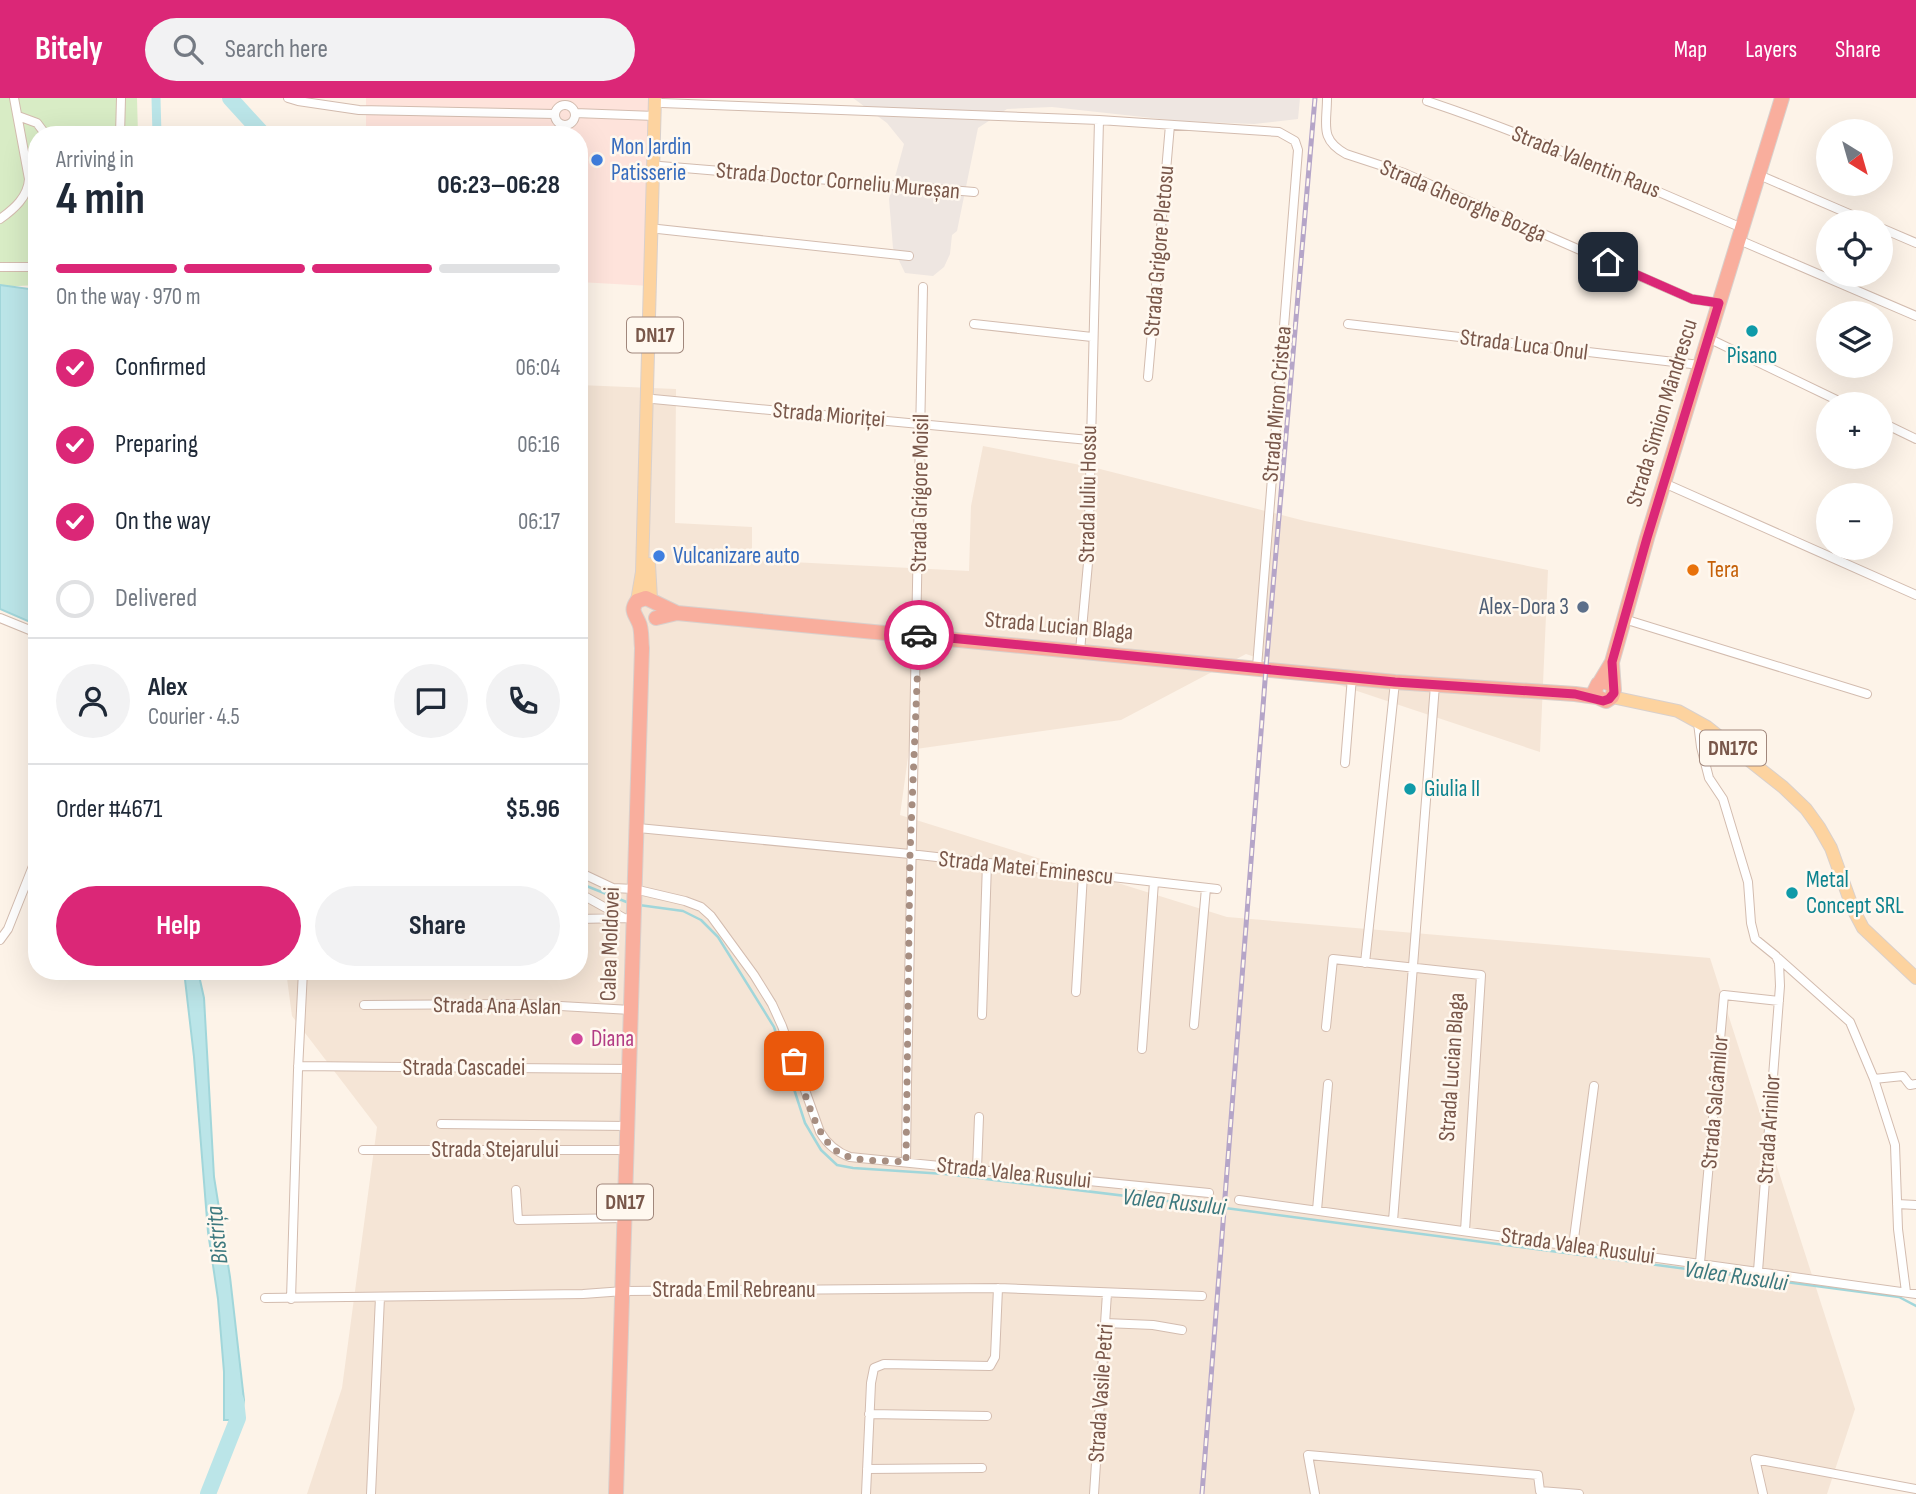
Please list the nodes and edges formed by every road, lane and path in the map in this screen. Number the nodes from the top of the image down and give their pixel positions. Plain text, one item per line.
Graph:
1 (14, 98) edge
2 (121, 98) edge
3 (288, 98) edge
4 (1328, 98) edge
5 (1782, 98) edge
6 (660, 100) edge
7 (1427, 101) dead end
8 (575, 113) junction
9 (554, 114) junction
10 (18, 116) junction
11 (655, 116) junction
12 (1098, 120) junction
13 (1170, 125) junction
14 (39, 126) edge
15 (120, 126) edge
16 (28, 157) edge
17 (660, 166) junction
18 (1759, 175) junction
19 (28, 187) edge
20 (974, 192) dead end
21 (1840, 210) edge
22 (0, 219) edge
23 (659, 229) junction
24 (1893, 233) edge
25 (1741, 234) junction
26 (1916, 243) edge
27 (909, 256) dead end
28 (0, 267) edge
29 (28, 267) edge
30 (923, 286) dead end
31 (1719, 303) junction
32 (1916, 316) edge
33 (974, 324) dead end
34 (1348, 324) dead end
35 (1092, 337) junction
36 (1709, 338) junction
37 (1700, 365) junction
38 (1148, 377) dead end
39 (1820, 392) edge
40 (653, 399) junction
41 (921, 424) junction
42 (1893, 428) edge
43 (1916, 439) edge
44 (1089, 440) junction
45 (1664, 483) junction
46 (1916, 595) edge
47 (649, 611) junction
48 (0, 618) edge
49 (1624, 619) junction
50 (28, 629) edge
51 (918, 635) junction
52 (1080, 651) junction
53 (1257, 667) junction
54 (1352, 677) junction
55 (1395, 682) junction
56 (1435, 685) junction
57 (1608, 692) junction
58 (1867, 694) dead end
59 (1698, 723) junction
60 (1345, 763) dead end
61 (638, 828) junction
62 (910, 854) junction
63 (987, 863) junction
64 (1083, 874) junction
65 (588, 876) edge
66 (28, 879) edge
67 (1154, 882) junction
68 (1206, 888) junction
69 (1217, 889) dead end
70 (588, 895) edge
71 (632, 906) junction
72 (588, 917) edge
73 (0, 940) edge
74 (1776, 956) junction
75 (1365, 963) junction
76 (1412, 967) junction
77 (1916, 978) edge
78 (303, 980) edge
79 (1076, 992) dead end
80 (1779, 1001) junction
81 (363, 1005) dead end
82 (631, 1010) junction
83 (982, 1015) dead end
84 (1194, 1025) dead end
85 (1326, 1027) dead end
86 (1142, 1049) dead end
87 (298, 1066) junction
88 (629, 1069) junction
89 (1874, 1079) junction
90 (1328, 1084) dead end
91 (1916, 1084) edge
92 (1594, 1086) dead end
93 (979, 1117) dead end
94 (441, 1124) dead end
95 (628, 1126) junction
96 (363, 1150) dead end
97 (627, 1150) junction
98 (906, 1162) junction
99 (977, 1169) junction
100 (516, 1190) dead end
101 (1209, 1193) dead end
102 (1239, 1200) dead end
103 (1897, 1204) junction
104 (1916, 1205) edge
105 (1317, 1210) junction
106 (625, 1218) junction
107 (1393, 1220) junction
108 (1465, 1231) junction
109 (1573, 1246) junction
110 (1700, 1264) junction
111 (1758, 1271) junction
112 (998, 1288) junction
113 (624, 1291) junction
114 (1906, 1292) junction
115 (1107, 1293) junction
116 (1916, 1294) edge
117 (1202, 1296) dead end
118 (380, 1297) junction
119 (265, 1298) dead end
120 (291, 1299) junction
121 (1105, 1323) junction
122 (1182, 1330) dead end
123 (869, 1414) junction
124 (987, 1416) dead end
125 (982, 1468) dead end
126 (867, 1469) junction
127 (1916, 1489) edge
128 (371, 1494) edge
129 (616, 1494) edge
130 (866, 1494) edge
131 (1094, 1494) edge
132 (1314, 1494) edge
133 (1579, 1494) edge
134 (1763, 1494) edge

1 - 10 street
2 - 15 street
3 - 9 street
4 - 31 street, Strada Gheorghe Bozga
5 - 18 highway, Strada Simion Mândrescu
6 - 11 main road, Calea Moldovei / DN17
6 - 12 street
6 - 17 main road, Calea Moldovei / DN17
7 - 25 street, Strada Valentin Raus
8 - 9 street
8 - 9 street
8 - 11 street
10 - 14 street
10 - 16 street
11 - 47 main road, Calea Moldovei / DN17
12 - 13 street
12 - 35 street, Strada Iuliu Hossu
13 - 38 street, Strada Grigore Pletosu
13 - 53 street, Strada Miron Cristea
17 - 20 street, Strada Doctor Corneliu Mureșan
17 - 23 main road, Calea Moldovei / DN17
18 - 21 street
18 - 25 highway, Strada Simion Mândrescu
19 - 22 street
23 - 27 street
23 - 40 main road, Calea Moldovei / DN17
24 - 26 street
25 - 31 highway, Strada Simion Mândrescu
25 - 32 street, Strada Valentin Raus
28 - 29 street
30 - 41 street, Strada Grigore Moisil
31 - 36 highway, Strada Simion Mândrescu
33 - 35 street
34 - 37 street, Strada Luca Onul
35 - 44 street, Strada Iuliu Hossu
36 - 37 highway, Strada Simion Mândrescu
36 - 39 street
37 - 45 highway, Strada Simion Mândrescu
40 - 41 street, Strada Mioriței
40 - 47 main road, Calea Moldovei / DN17
41 - 44 street, Strada Mioriței
41 - 51 street, Strada Grigore Moisil
42 - 43 street
44 - 52 street, Strada Iuliu Hossu
45 - 46 street
45 - 49 highway, Strada Simion Mândrescu
47 - 51 highway, Strada Lucian Blaga / DN17C
47 - 61 highway, Calea Moldovei / DN17
48 - 50 street
49 - 57 highway, Strada Simion Mândrescu
49 - 58 street
51 - 52 highway, Strada Lucian Blaga / DN17C
51 - 62 street, Strada Grigore Moisil
52 - 53 highway, Strada Lucian Blaga / DN17C
53 - 54 highway, Strada Lucian Blaga / DN17C
54 - 55 highway, Strada Lucian Blaga / DN17C
54 - 60 street
55 - 56 highway, Strada Lucian Blaga / DN17C
55 - 75 street
56 - 57 highway, Strada Lucian Blaga / DN17C
56 - 76 street, Strada Lucian Blaga
57 - 59 main road, DN17C
59 - 74 street
59 - 77 main road, DN17C
61 - 62 street, Strada Matei Eminescu
61 - 71 highway, Calea Moldovei / DN17
62 - 63 street, Strada Matei Eminescu
62 - 98 street, Strada Grigore Moisil
63 - 64 street, Strada Matei Eminescu
63 - 83 street
64 - 67 street, Strada Matei Eminescu
64 - 79 street
65 - 71 street
66 - 73 street
67 - 68 street, Strada Matei Eminescu
67 - 86 street
68 - 69 street, Strada Matei Eminescu
68 - 84 street
70 - 71 street
71 - 72 street
71 - 82 highway, Calea Moldovei / DN17
71 - 98 street, Strada Valea Rusului
74 - 80 street, Strada Arinilor
74 - 89 street
75 - 76 street, Strada Lucian Blaga
75 - 85 street, Strada Lucian Blaga
76 - 107 street, Strada Lucian Blaga
76 - 108 street, Strada Lucian Blaga
78 - 87 street
80 - 110 street, Strada Salcâmilor
80 - 111 street, Strada Arinilor
81 - 82 street, Strada Ana Aslan
82 - 88 highway, Calea Moldovei / DN17
87 - 88 street, Strada Cascadei
87 - 120 street
88 - 95 highway, Calea Moldovei / DN17
89 - 91 street
89 - 103 street
90 - 105 street
92 - 109 street
93 - 99 street
94 - 95 street
95 - 97 highway, Calea Moldovei / DN17
96 - 97 street, Strada Stejarului
97 - 106 highway, Calea Moldovei / DN17
98 - 99 street, Strada Valea Rusului
99 - 101 street, Strada Valea Rusului
100 - 106 street
102 - 105 street, Strada Valea Rusului
103 - 104 street
103 - 114 street
105 - 107 street, Strada Valea Rusului
106 - 113 highway, Calea Moldovei / DN17
107 - 108 street, Strada Valea Rusului
108 - 109 street, Strada Valea Rusului
109 - 110 street, Strada Valea Rusului
110 - 111 street, Strada Valea Rusului
111 - 114 street, Strada Valea Rusului
112 - 113 street, Strada Emil Rebreanu
112 - 115 street, Strada Emil Rebreanu
112 - 123 street
113 - 118 street, Strada Emil Rebreanu
113 - 129 highway, Calea Moldovei / DN17
114 - 116 street, Strada Valea Rusului
115 - 117 street, Strada Emil Rebreanu
115 - 121 street, Strada Vasile Petri
118 - 120 street, Strada Emil Rebreanu
118 - 128 street
119 - 120 street, Strada Emil Rebreanu
121 - 122 street
121 - 131 street, Strada Vasile Petri
123 - 124 street
123 - 126 street
125 - 126 street
126 - 130 street
127 - 134 street
132 - 133 street

